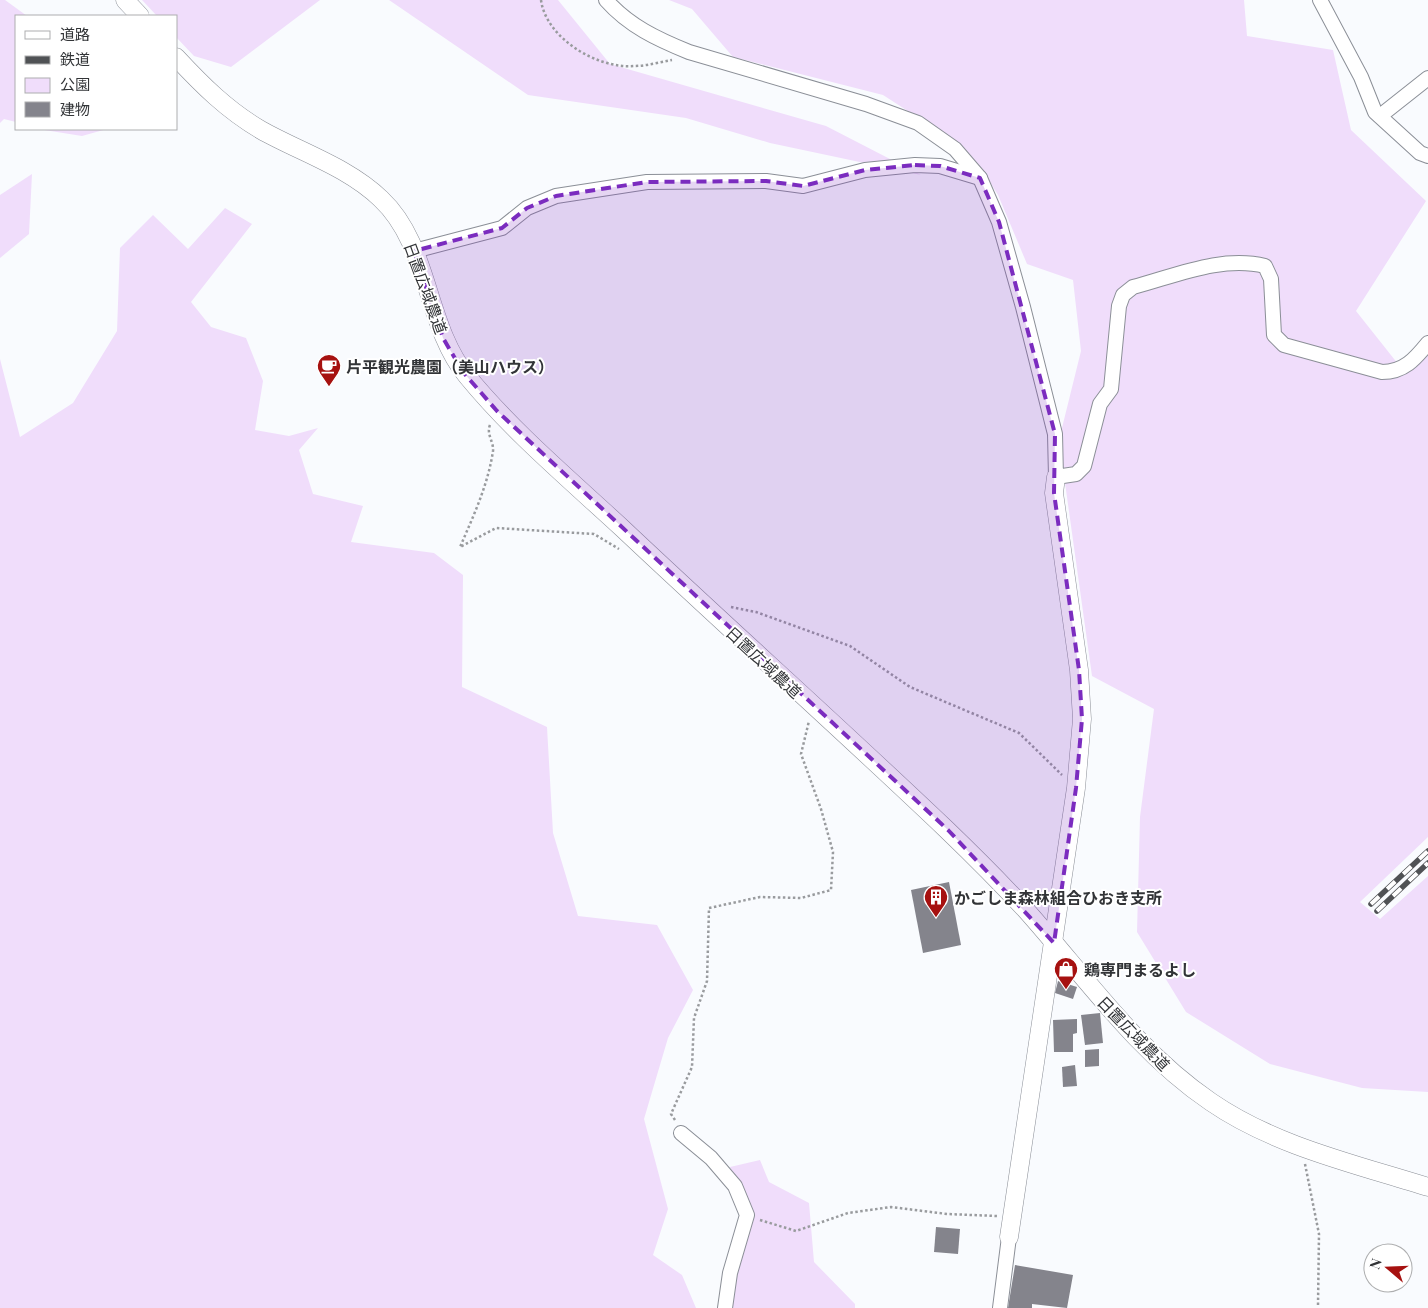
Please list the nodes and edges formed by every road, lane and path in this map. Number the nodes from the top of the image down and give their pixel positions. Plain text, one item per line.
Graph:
1 (125, 0) edge
2 (541, 0) edge
3 (606, 0) edge
4 (1320, 0) edge
5 (139, 15) edge
6 (689, 52) junction
7 (178, 59) edge
8 (1428, 78) edge
9 (1380, 116) junction
10 (1428, 156) edge
11 (980, 178) junction
12 (414, 251) junction
13 (1428, 343) edge
14 (497, 411) junction
15 (1056, 477) junction
16 (625, 552) dead end
17 (707, 609) junction
18 (812, 706) junction
19 (1076, 788) junction
20 (1054, 943) junction
21 (681, 1133) joint
22 (1302, 1147) junction
23 (1428, 1188) edge
24 (747, 1215) junction
25 (1012, 1216) junction
26 (1010, 1237) joint
27 (1318, 1306) dead end
28 (725, 1308) edge
29 (1000, 1308) edge

1 - 5 street
2 - 6 path
3 - 6 street
4 - 9 street
6 - 11 street
7 - 12 street, 日置広域農道
8 - 9 street
9 - 10 street
11 - 12 street
11 - 15 street
12 - 14 street, 日置広域農道
13 - 15 street
14 - 16 path
14 - 17 street, 日置広域農道
15 - 19 street
17 - 18 street, 日置広域農道
17 - 19 path
18 - 20 street, 日置広域農道
18 - 21 path
19 - 20 street
20 - 22 street, 日置広域農道
20 - 25 street
21 - 24 street
22 - 23 street, 日置広域農道
22 - 27 path
24 - 25 path
24 - 28 street
25 - 26 street
26 - 29 street

